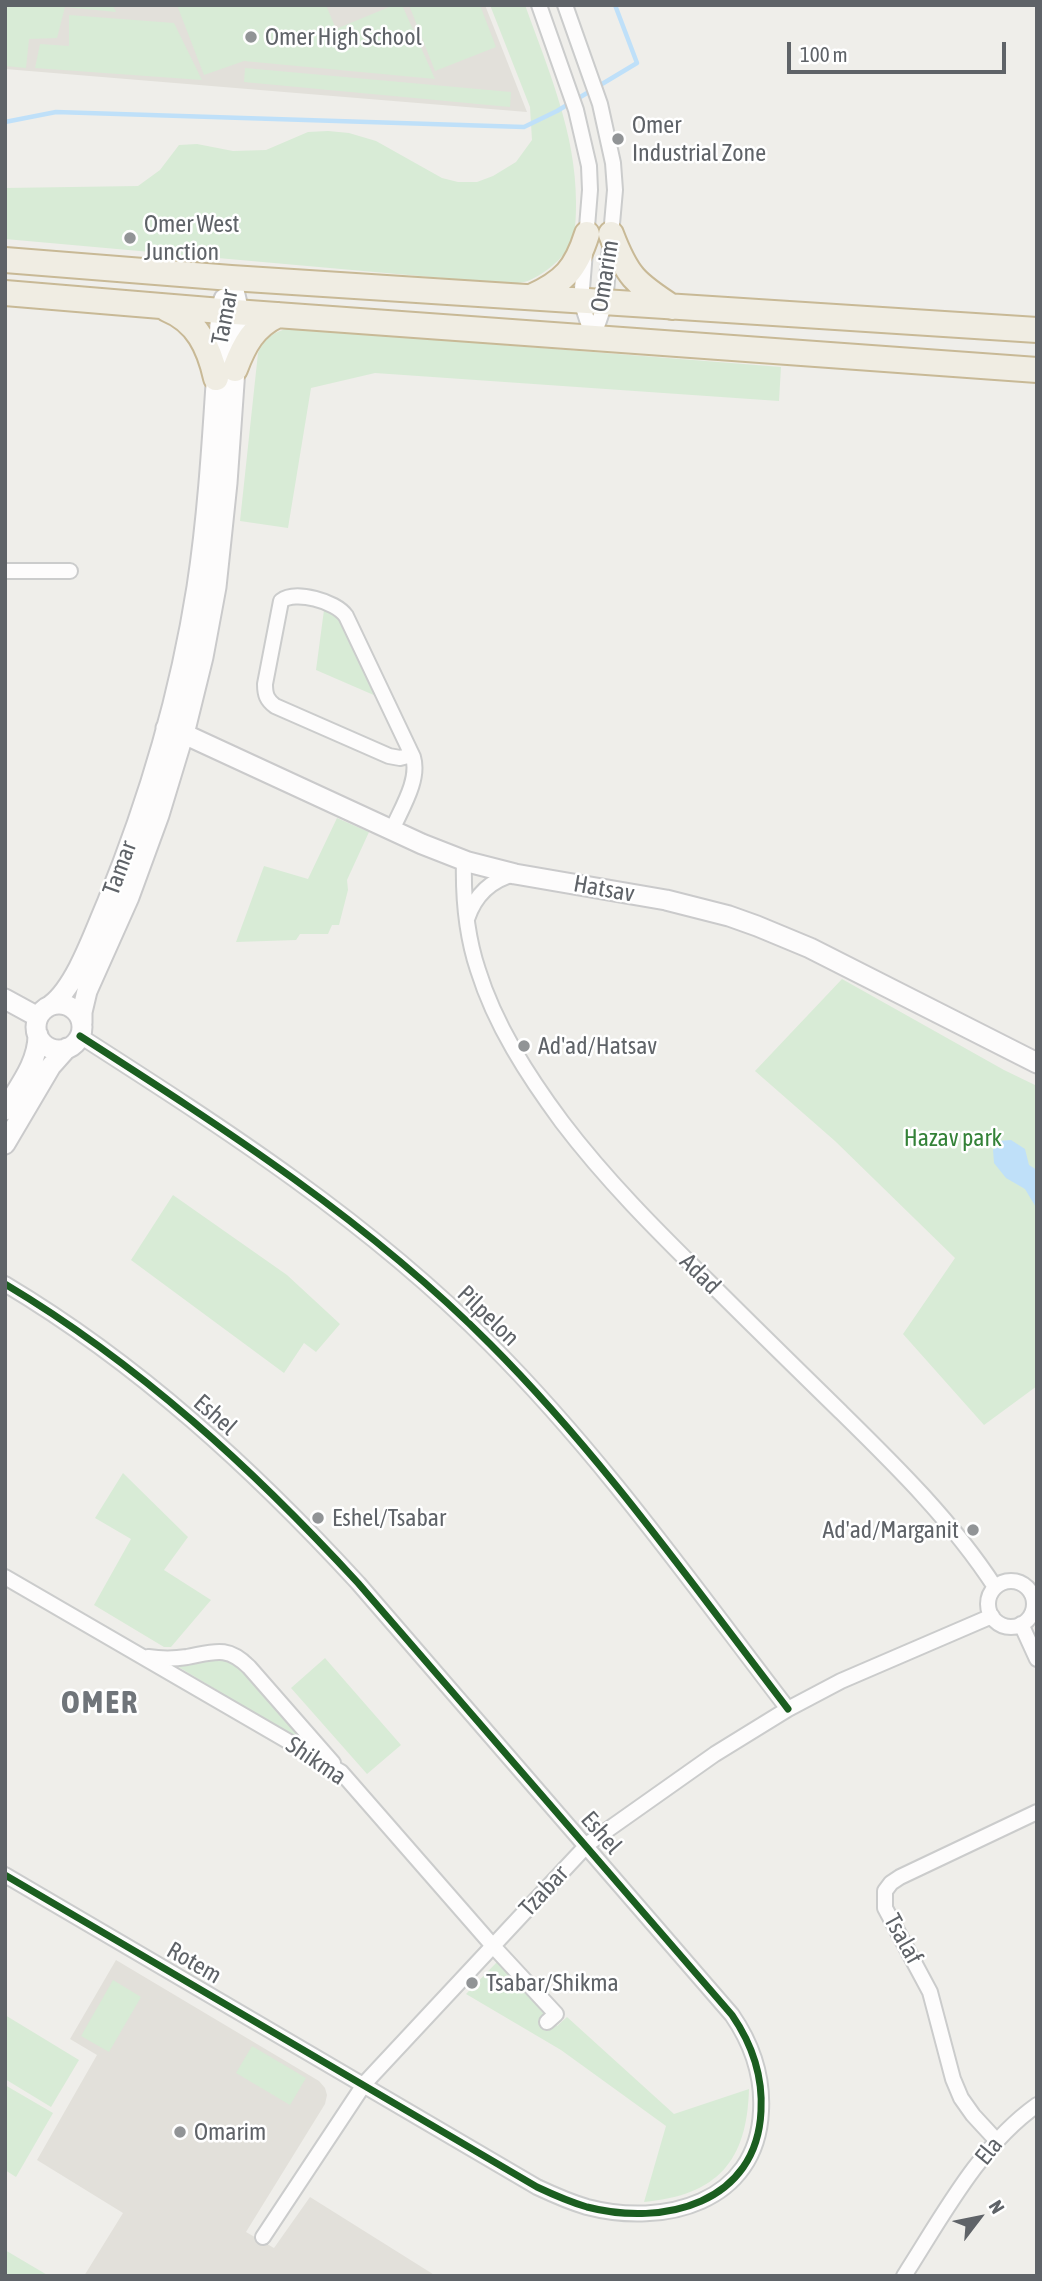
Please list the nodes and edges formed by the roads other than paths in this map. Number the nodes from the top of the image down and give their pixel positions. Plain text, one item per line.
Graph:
1 (539, 5) edge
2 (565, 5) edge
3 (599, 234) junction
4 (5, 260) edge
5 (231, 278) junction
6 (5, 293) edge
7 (531, 297) junction
8 (593, 302) junction
9 (159, 306) junction
10 (672, 307) junction
11 (230, 312) junction
12 (278, 315) junction
13 (1037, 330) edge
14 (593, 338) junction
15 (1037, 370) edge
16 (225, 373) junction
17 (5, 571) edge
18 (70, 571) dead end
19 (175, 731) junction
20 (412, 755) junction
21 (392, 830) junction
22 (464, 860) junction
23 (515, 874) junction
24 (467, 920) junction
25 (5, 999) edge
26 (42, 1019) junction
27 (76, 1036) junction
28 (1037, 1063) edge
29 (5, 1110) edge
30 (5, 1144) edge
31 (5, 1284) edge
32 (5, 1577) edge
33 (995, 1587) junction
34 (1035, 1595) edge
35 (992, 1616) junction
36 (1021, 1625) junction
37 (140, 1655) junction
38 (1037, 1659) edge
39 (788, 1709) junction
40 (341, 1772) junction
41 (1037, 1812) edge
42 (586, 1845) junction
43 (5, 1875) edge
44 (493, 1946) junction
45 (547, 2022) dead end
46 (364, 2084) junction
47 (1037, 2105) edge
48 (996, 2141) junction
49 (263, 2237) dead end
50 (908, 2274) edge

1 - 3 street, Omarim
2 - 3 street, Omarim
3 - 7 highway
3 - 8 street, Omarim
3 - 8 street, Omarim
3 - 10 highway
4 - 5 highway
5 - 7 highway
5 - 11 street, Tamar
6 - 9 highway
7 - 8 highway
8 - 10 highway
8 - 14 street, Omarim
8 - 14 street, Omarim
9 - 11 highway
9 - 16 highway
10 - 13 highway
11 - 12 highway
11 - 16 street, Tamar
12 - 14 highway
12 - 16 highway
14 - 15 highway
16 - 19 street, Tamar
17 - 18 street
19 - 21 street, Hatsav
19 - 26 street, Tamar
19 - 27 street, Tamar
20 - 20 street
20 - 21 street
21 - 22 street, Hatsav
22 - 23 street, Hatsav
22 - 24 street, Adad
23 - 24 street
23 - 28 street, Hatsav
24 - 33 street, Adad
25 - 26 street
26 - 27 street
26 - 27 street
26 - 29 street, Tamar
27 - 30 street, Tamar
27 - 39 street, Pilpelon
31 - 42 street, Eshel
32 - 37 street, Shikma
33 - 34 street
33 - 35 street
34 - 36 street
35 - 36 street
35 - 39 street, Tzabar
36 - 38 street
37 - 40 street, Shikma
37 - 40 street
39 - 42 street, Tzabar
40 - 44 street, Shikma
41 - 48 street, Tsalaf
42 - 44 street, Tzabar
42 - 46 street, Eshel
43 - 46 street, Rotem
44 - 45 street, Shikma
44 - 46 street, Tzabar
46 - 49 street, Tzabar
47 - 48 street, Ela
48 - 50 street, Ela

